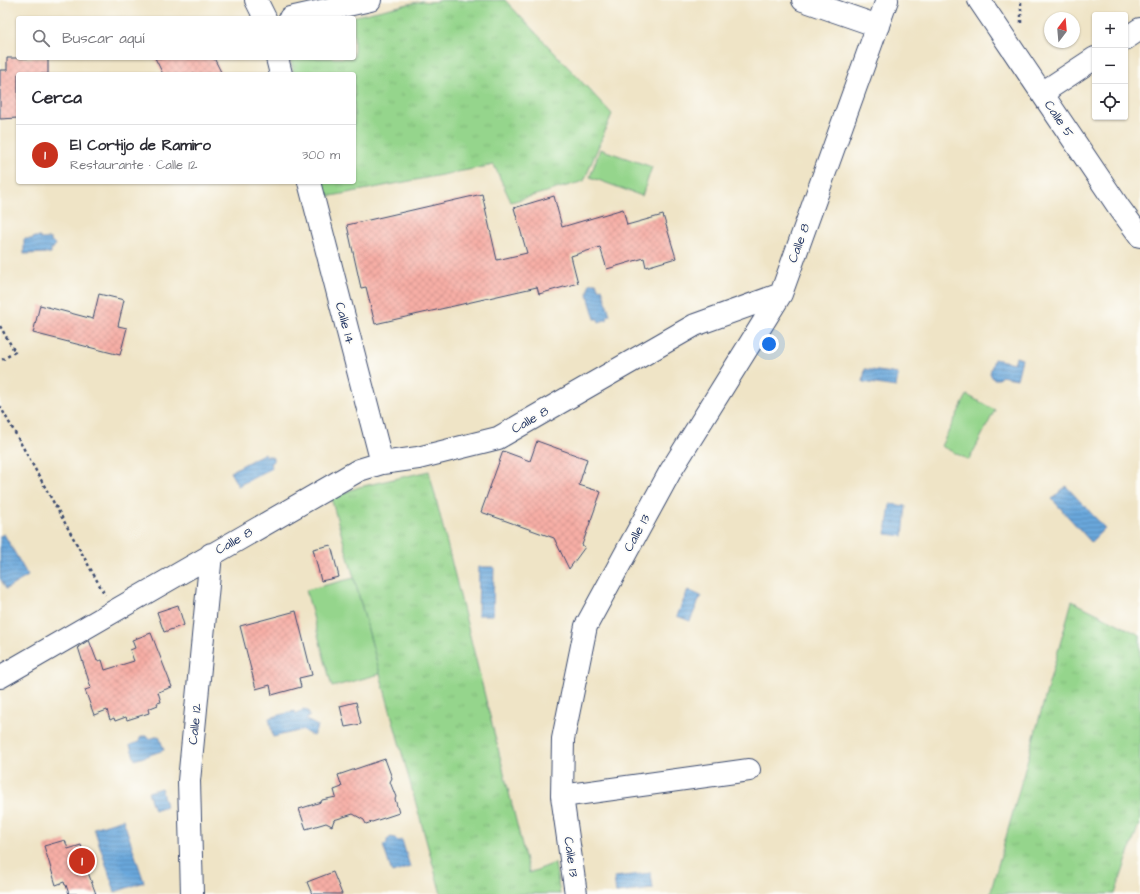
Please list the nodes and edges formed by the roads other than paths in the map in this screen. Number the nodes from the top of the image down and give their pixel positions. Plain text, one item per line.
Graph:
1 (256, 0) edge
2 (370, 0) edge
3 (803, 0) edge
4 (887, 0) edge
5 (979, 0) edge
6 (264, 16) edge
7 (299, 16) edge
8 (878, 26) junction
9 (1140, 29) edge
10 (1128, 37) edge
11 (278, 60) edge
12 (1092, 60) edge
13 (280, 72) edge
14 (1042, 93) junction
15 (310, 184) edge
16 (1140, 236) edge
17 (781, 294) junction
18 (382, 463) junction
19 (211, 554) junction
20 (0, 676) edge
21 (749, 770) dead end
22 (562, 796) junction
23 (192, 894) edge
24 (576, 894) edge

1 - 6 street
2 - 7 street
3 - 8 street
4 - 8 street, Calle 8
5 - 14 street, Calle 5
8 - 17 street, Calle 8
9 - 10 street
11 - 13 street
12 - 14 street
14 - 16 street, Calle 5
15 - 18 street, Calle 14
17 - 18 street, Calle 8
17 - 22 street, Calle 13
18 - 19 street, Calle 8
19 - 20 street, Calle 8
19 - 23 street, Calle 12
21 - 22 street
22 - 24 street, Calle 13

